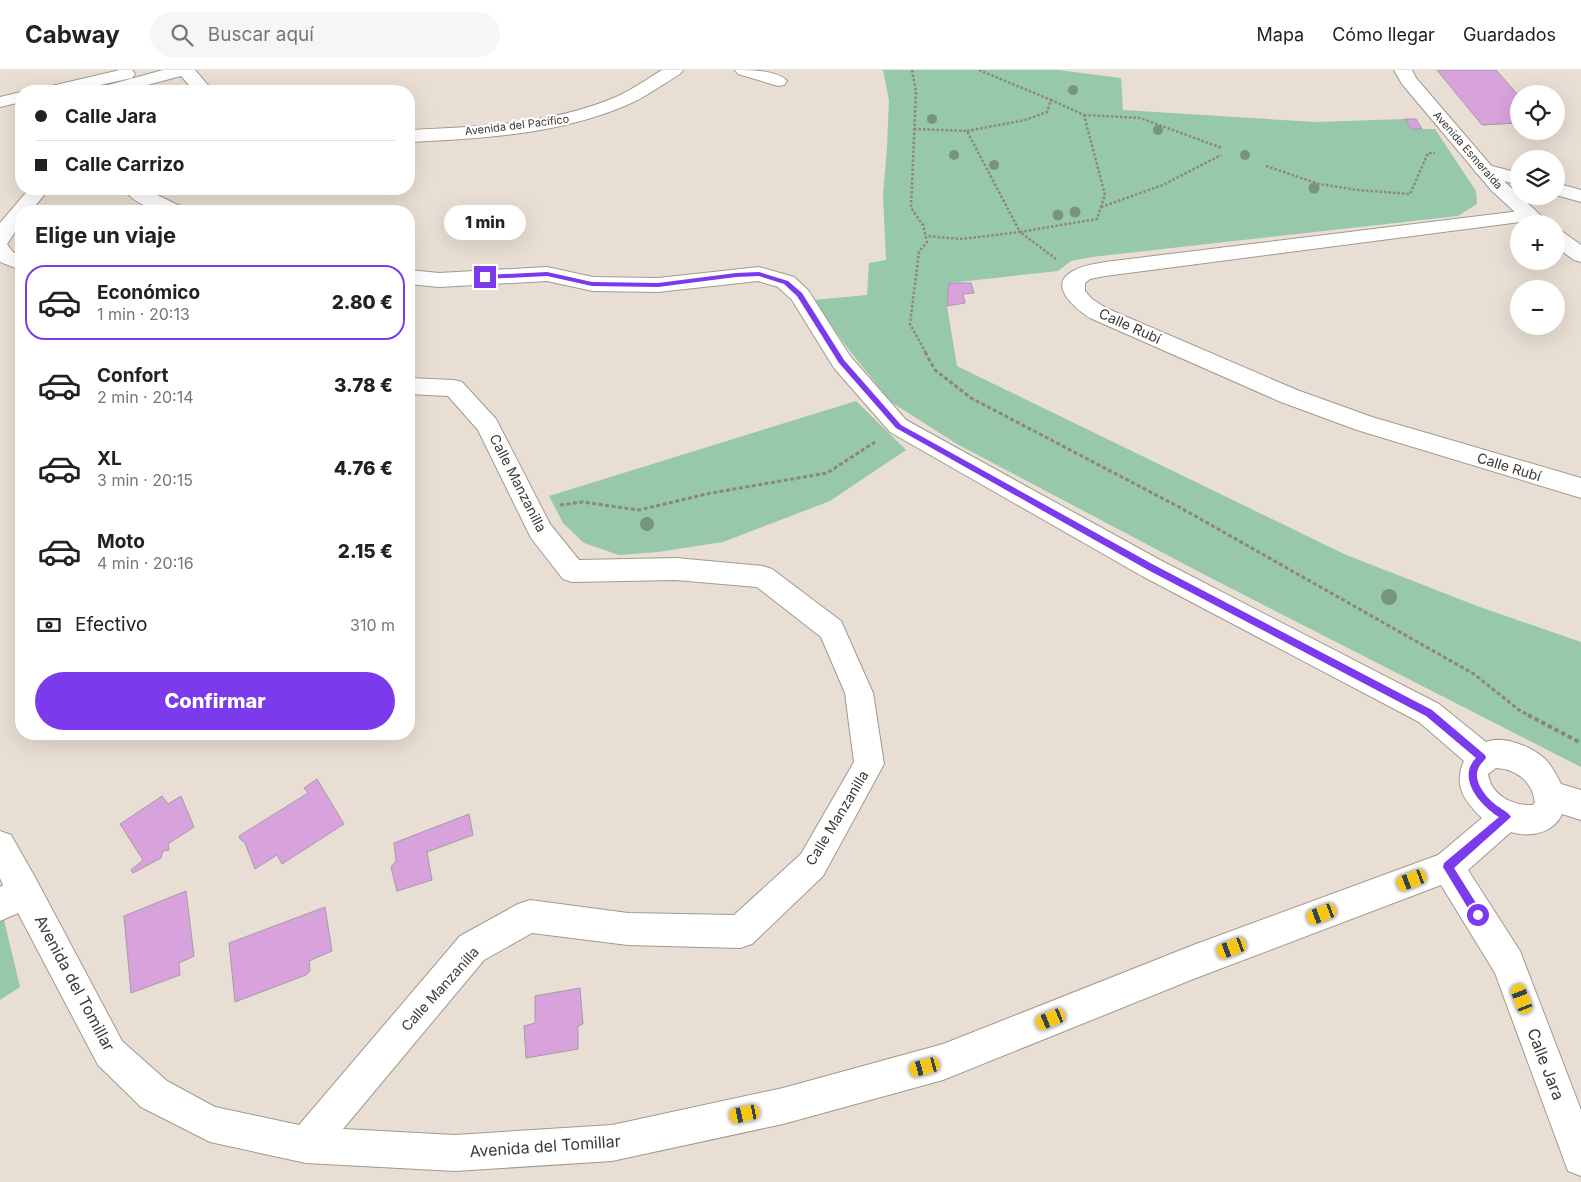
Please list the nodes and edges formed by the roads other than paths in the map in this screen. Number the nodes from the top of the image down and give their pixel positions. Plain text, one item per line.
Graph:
1 (142, 70) edge
2 (184, 70) edge
3 (674, 70) edge
4 (744, 70) edge
5 (1403, 70) edge
6 (778, 81) dead end
7 (76, 85) edge
8 (128, 85) edge
9 (198, 85) edge
10 (15, 98) edge
11 (0, 102) edge
12 (15, 110) edge
13 (0, 111) edge
14 (415, 136) edge
15 (1484, 170) junction
16 (1510, 177) edge
17 (1565, 192) edge
18 (35, 195) edge
19 (140, 195) edge
20 (1581, 196) edge
21 (26, 205) edge
22 (161, 205) edge
23 (1529, 215) edge
24 (15, 218) edge
25 (1510, 223) edge
26 (0, 240) edge
27 (1565, 243) edge
28 (0, 249) edge
29 (1581, 255) edge
30 (15, 261) edge
31 (415, 278) edge
32 (415, 386) edge
33 (1581, 488) edge
34 (1482, 758) junction
35 (1551, 796) junction
36 (1581, 805) edge
37 (1506, 817) junction
38 (0, 846) edge
39 (1448, 867) junction
40 (12, 897) edge
41 (306, 1145) junction
42 (1580, 1151) edge

1 - 7 street
2 - 8 street
2 - 9 street
3 - 14 street, Avenida del Pacífico
4 - 6 street
5 - 15 street, Avenida Esmeralda
10 - 11 street
12 - 13 street
15 - 16 street
15 - 23 street, Avenida Esmeralda
17 - 20 street
18 - 21 street
19 - 22 street
24 - 26 street
25 - 33 street, Calle Rubí
27 - 29 street
28 - 30 street
31 - 34 street
32 - 41 street, Calle Manzanilla
34 - 35 street
34 - 37 street
35 - 36 street
35 - 37 street
37 - 39 street, Avenida del Tomillar
38 - 40 street, Avenida del Tomillar
39 - 41 street, Avenida del Tomillar
39 - 42 street, Calle Jara
40 - 41 street, Avenida del Tomillar

